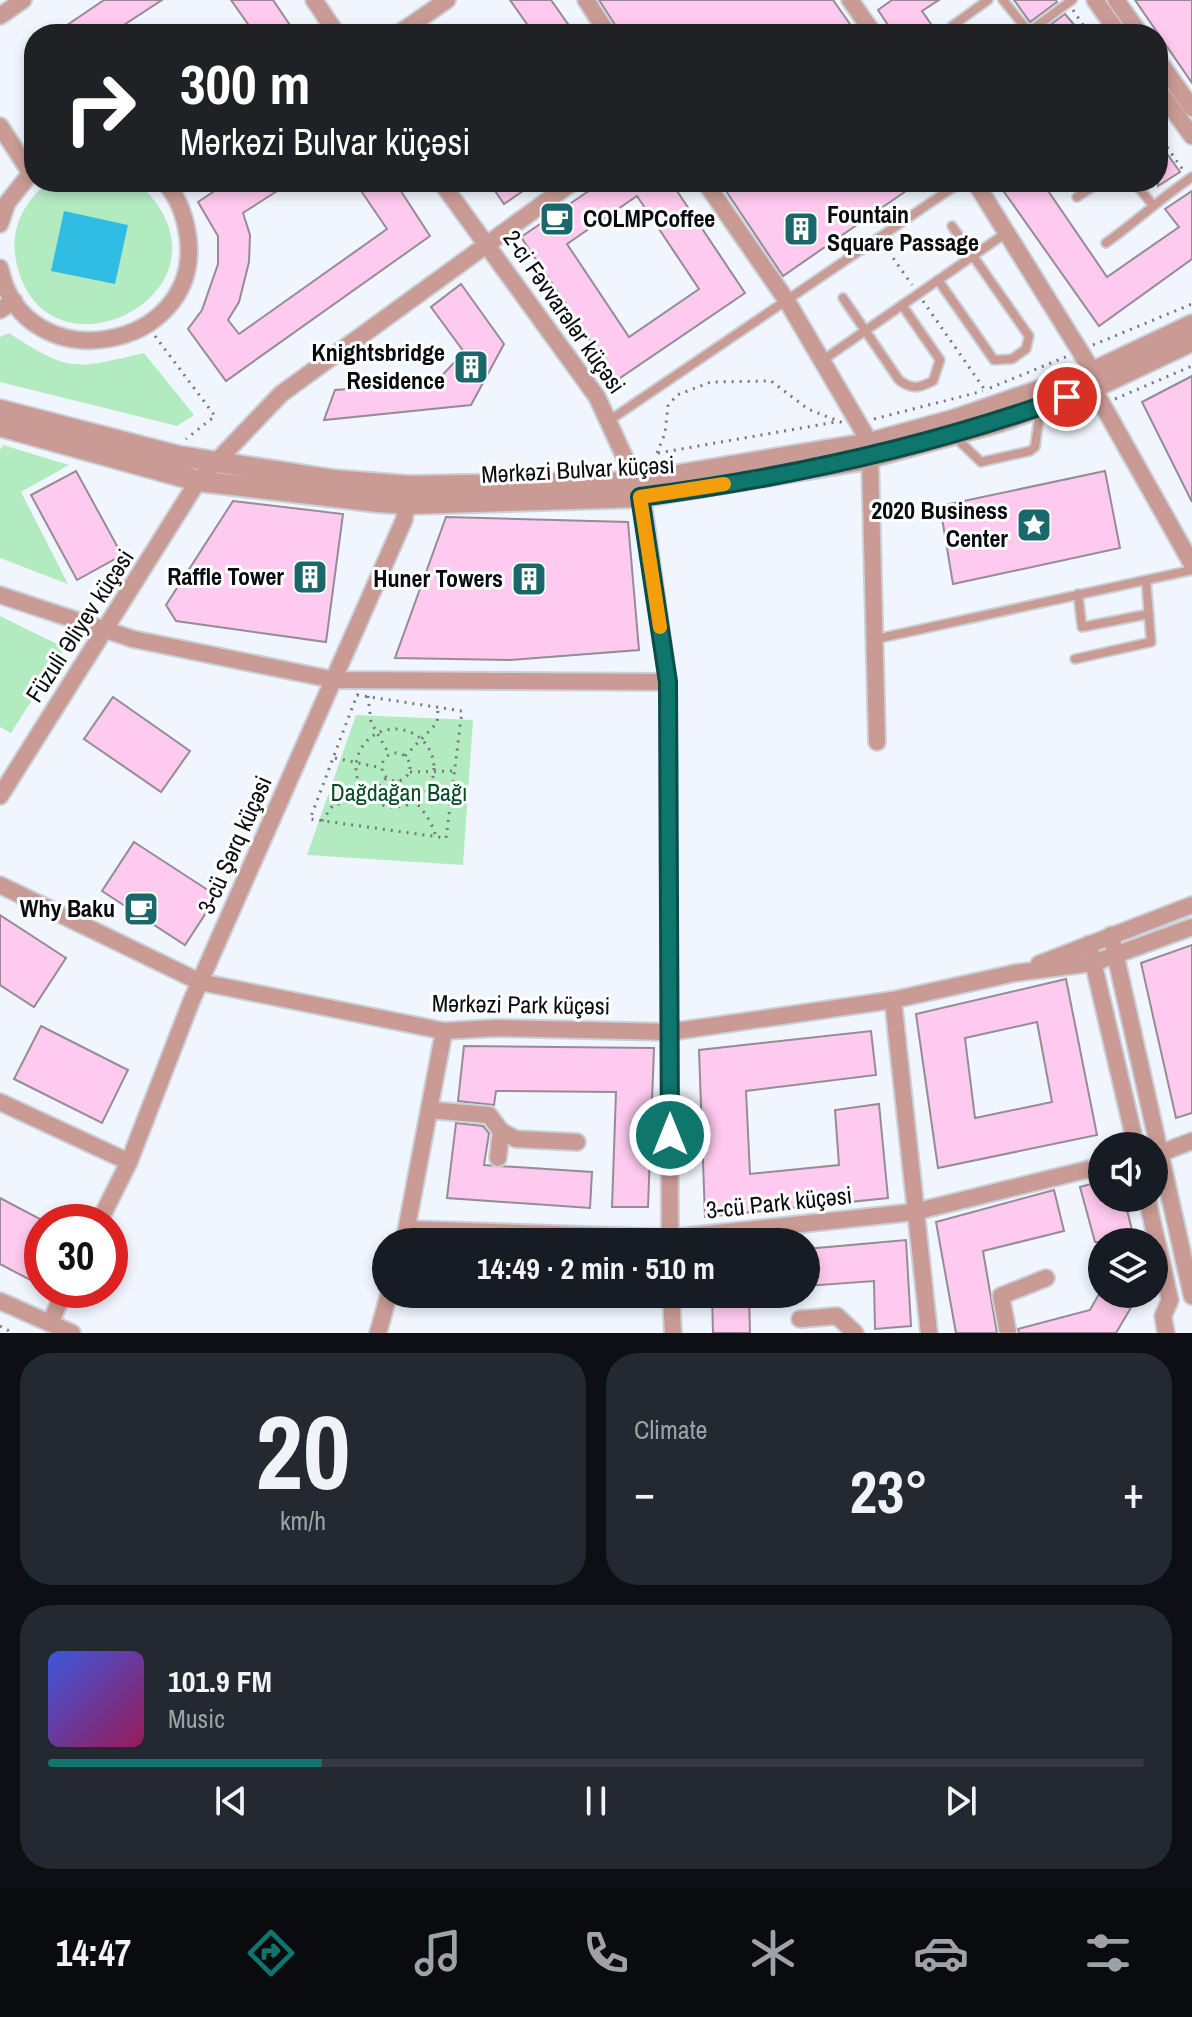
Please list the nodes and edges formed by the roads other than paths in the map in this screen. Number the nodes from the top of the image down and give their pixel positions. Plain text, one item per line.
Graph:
1 (23, 0) edge
2 (314, 0) edge
3 (447, 0) edge
4 (586, 0) edge
5 (850, 0) edge
6 (988, 0) edge
7 (1003, 0) edge
8 (1095, 0) edge
9 (1116, 0) edge
10 (1070, 1) edge
11 (0, 16) edge
12 (330, 24) edge
13 (412, 24) edge
14 (602, 24) edge
15 (867, 24) edge
16 (955, 24) edge
17 (1021, 24) edge
18 (1040, 24) edge
19 (1112, 24) edge
20 (1133, 24) edge
21 (1168, 74) edge
22 (1168, 103) edge
23 (1192, 108) edge
24 (0, 126) edge
25 (1192, 136) edge
26 (24, 160) edge
27 (1191, 178) edge
28 (24, 181) edge
29 (177, 192) edge
30 (448, 192) edge
31 (559, 192) edge
32 (712, 192) edge
33 (947, 192) edge
34 (981, 192) edge
35 (1085, 192) edge
36 (1142, 192) edge
37 (1077, 197) dead end
38 (1152, 204) junction
39 (0, 224) edge
40 (952, 226) dead end
41 (1006, 233) junction
42 (486, 243) junction
43 (1106, 243) dead end
44 (973, 256) junction
45 (0, 268) edge
46 (938, 280) junction
47 (843, 298) dead end
48 (787, 301) junction
49 (7, 305) edge
50 (902, 305) junction
51 (1192, 325) edge
52 (865, 330) junction
53 (1192, 341) edge
54 (823, 360) junction
55 (1096, 388) junction
56 (1041, 407) junction
57 (0, 410) edge
58 (610, 420) junction
59 (0, 426) edge
60 (955, 436) junction
61 (870, 450) junction
62 (218, 461) junction
63 (198, 481) junction
64 (638, 489) junction
65 (408, 495) junction
66 (1192, 567) edge
67 (1146, 580) junction
68 (1078, 594) junction
69 (0, 595) edge
70 (1149, 614) junction
71 (104, 630) junction
72 (876, 639) junction
73 (1075, 659) dead end
74 (335, 680) junction
75 (668, 682) junction
76 (877, 742) dead end
77 (0, 796) edge
78 (0, 885) edge
79 (1192, 905) edge
80 (1192, 927) edge
81 (1111, 935) junction
82 (1089, 944) junction
83 (1116, 954) junction
84 (1093, 963) junction
85 (1015, 973) junction
86 (200, 982) junction
87 (893, 1000) junction
88 (444, 1031) junction
89 (670, 1032) junction
90 (0, 1102) edge
91 (429, 1110) junction
92 (501, 1131) junction
93 (1133, 1132) edge
94 (1156, 1132) edge
95 (1192, 1141) edge
96 (577, 1142) dead end
97 (1168, 1150) edge
98 (498, 1158) dead end
99 (129, 1162) junction
100 (1088, 1169) edge
101 (1168, 1185) edge
102 (108, 1204) edge
103 (914, 1212) junction
104 (1150, 1212) edge
105 (406, 1228) edge
106 (670, 1228) edge
107 (775, 1228) edge
108 (1046, 1278) dead end
109 (1192, 1295) edge
110 (1170, 1300) junction
111 (0, 1301) edge
112 (57, 1308) edge
113 (385, 1308) edge
114 (672, 1308) edge
115 (800, 1319) dead end
116 (50, 1323) junction
117 (72, 1333) edge
118 (378, 1333) edge
119 (673, 1333) edge
120 (855, 1333) edge
121 (929, 1333) edge
122 (1008, 1333) edge
123 (1166, 1333) edge

1 - 11 street
2 - 12 street
3 - 13 street
4 - 14 street
5 - 15 street
6 - 16 lane
7 - 17 lane
8 - 19 street
9 - 20 street
10 - 18 lane
21 - 23 street
22 - 25 street
24 - 26 street
27 - 38 lane
28 - 39 street
29 - 49 street
30 - 42 street, 2-ci Fəvvarələr küçəsi
31 - 42 street, Füzuli Əliyev küçəsi
32 - 48 street
33 - 48 lane
34 - 41 street
35 - 37 lane
36 - 38 lane
38 - 43 lane
40 - 44 lane
41 - 44 lane
41 - 55 street
42 - 58 street, 2-ci Fəvvarələr küçəsi
42 - 62 street, Füzuli Əliyev küçəsi
44 - 46 lane
44 - 46 lane
45 - 49 street
46 - 50 lane
47 - 52 lane
48 - 54 street
48 - 58 lane
50 - 52 lane
50 - 52 lane
51 - 55 street, Mərkəzi Bulvar küçəsi
52 - 54 lane
53 - 55 street, Mərkəzi Bulvar küçəsi
54 - 61 street
55 - 56 street, Mərkəzi Bulvar küçəsi
55 - 61 street, Mərkəzi Bulvar küçəsi
55 - 66 street
56 - 60 street, Mərkəzi Bulvar küçəsi
56 - 60 lane
57 - 62 street, Mərkəzi Bulvar küçəsi
58 - 64 street, 2-ci Fəvvarələr küçəsi
59 - 63 street, Mərkəzi Bulvar küçəsi
60 - 61 street, Mərkəzi Bulvar küçəsi
61 - 64 street, Mərkəzi Bulvar küçəsi
61 - 72 street
62 - 63 street, Füzuli Əliyev küçəsi
62 - 65 street, Mərkəzi Bulvar küçəsi
63 - 65 street, Mərkəzi Bulvar küçəsi
63 - 71 street, Füzuli Əliyev küçəsi
64 - 65 street, Mərkəzi Bulvar küçəsi
64 - 75 street, 2-ci Fəvvarələr küçəsi
65 - 74 street, 3-cü Şərq küçəsi
66 - 67 lane
67 - 68 lane
67 - 70 lane
68 - 70 lane
68 - 72 lane
69 - 71 street
70 - 73 lane
71 - 74 street
71 - 77 street, Füzuli Əliyev küçəsi
72 - 76 street
74 - 75 street
74 - 86 street, 3-cü Şərq küçəsi
75 - 89 street, 2-ci Fəvvarələr küçəsi
78 - 86 street, Mərkəzi Park küçəsi
79 - 81 street, Mərkəzi Park küçəsi
80 - 83 street, Mərkəzi Park küçəsi
81 - 82 street, Mərkəzi Park küçəsi
81 - 83 street
82 - 84 street
82 - 85 street, Mərkəzi Park küçəsi
83 - 84 street, Mərkəzi Park küçəsi
83 - 94 street
84 - 85 street, Mərkəzi Park küçəsi
84 - 93 street
85 - 87 street, Mərkəzi Park küçəsi
86 - 88 street, Mərkəzi Park küçəsi
86 - 99 street, 3-cü Şərq küçəsi
87 - 89 street, Mərkəzi Park küçəsi
87 - 103 street
88 - 89 street, Mərkəzi Park küçəsi
88 - 91 street
89 - 106 street, 2-ci Fəvvarələr küçəsi
90 - 99 street
91 - 92 street
91 - 105 street
92 - 96 street
92 - 98 street
95 - 97 street
99 - 102 street, 3-cü Şərq küçəsi
100 - 103 street, 3-cü Park küçəsi
101 - 109 street
103 - 107 street, 3-cü Park küçəsi
103 - 121 street
104 - 110 street
108 - 122 street
109 - 110 street
110 - 123 street
111 - 116 street
112 - 116 street
113 - 118 street
114 - 119 street
115 - 120 street
116 - 117 street

